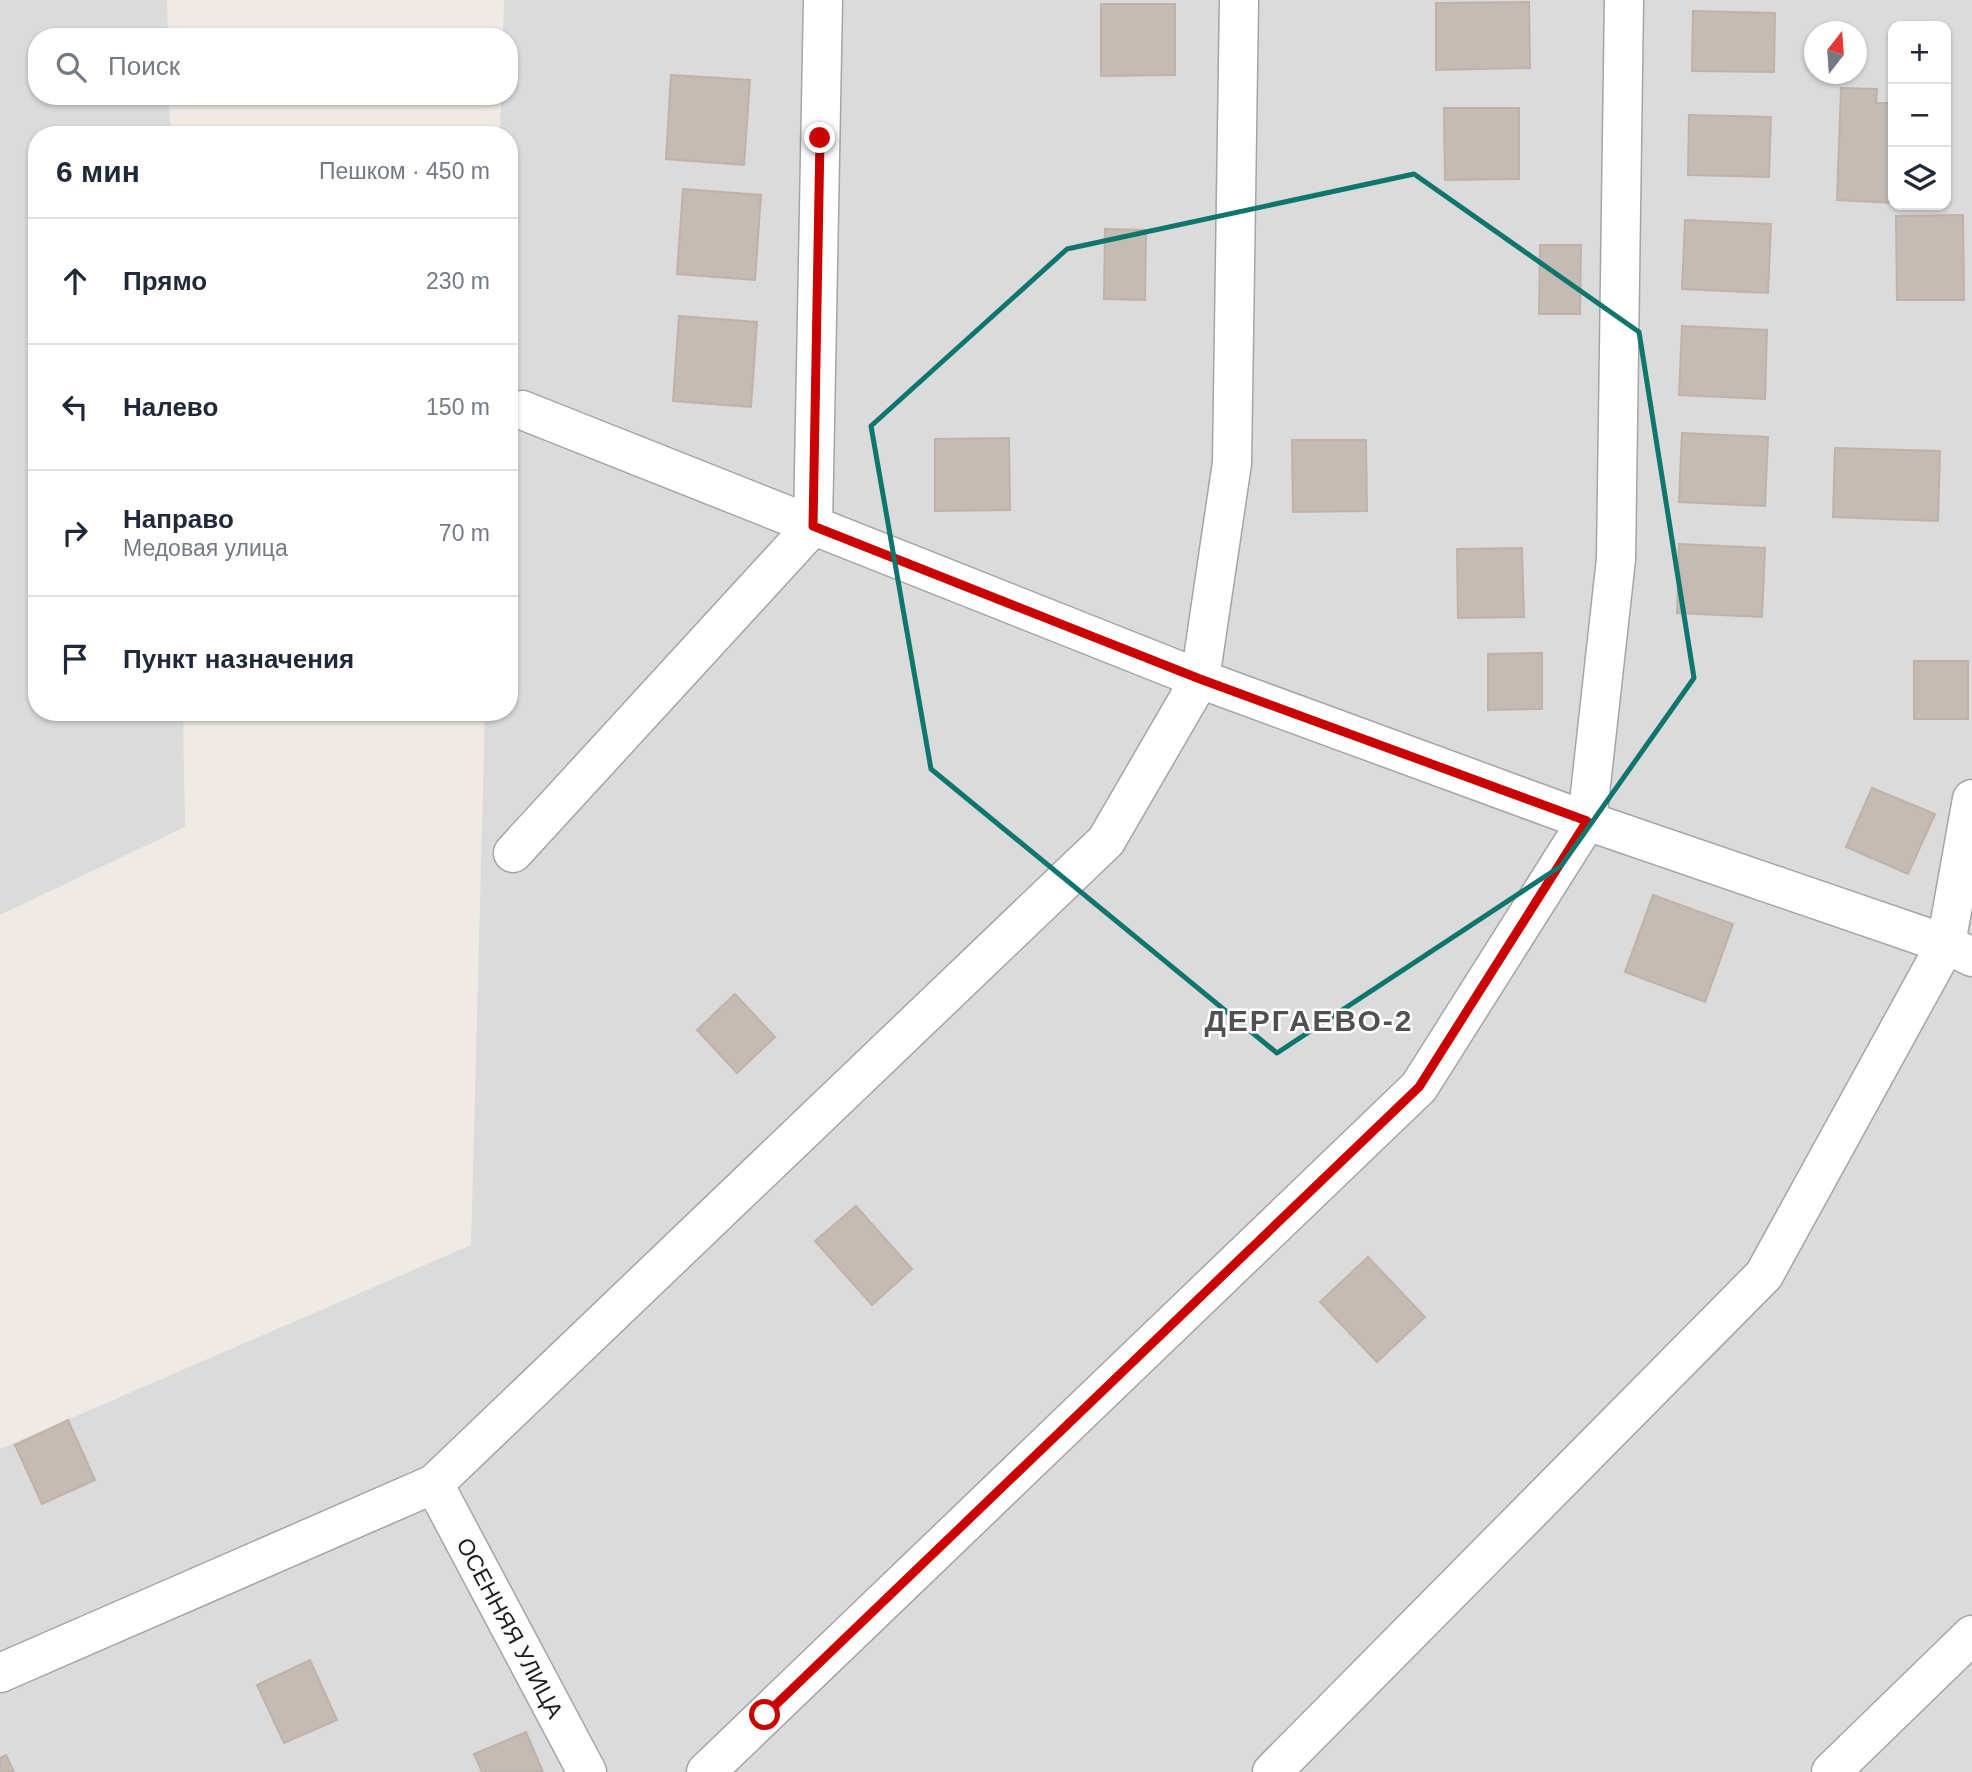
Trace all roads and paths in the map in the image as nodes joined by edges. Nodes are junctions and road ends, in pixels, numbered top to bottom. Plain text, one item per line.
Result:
1 (823, 0) edge
2 (1239, 0) edge
3 (1624, 0) edge
4 (522, 410) dead end
5 (813, 526) junction
6 (1200, 679) junction
7 (1972, 799) edge
8 (1587, 821) junction
9 (513, 853) dead end
10 (1959, 951) edge
11 (434, 1484) junction
12 (1972, 1635) edge
13 (0, 1673) edge
14 (587, 1772) edge
15 (706, 1772) edge
16 (1272, 1772) edge
17 (1831, 1772) edge

1 - 5 street
2 - 6 street
3 - 8 street
4 - 5 street
5 - 6 street
5 - 9 street
6 - 8 street
6 - 11 street
7 - 10 street
8 - 10 street
8 - 15 street
10 - 16 street
11 - 13 street
11 - 14 street, ОСЕННЯЯ УЛИЦА
12 - 17 street

